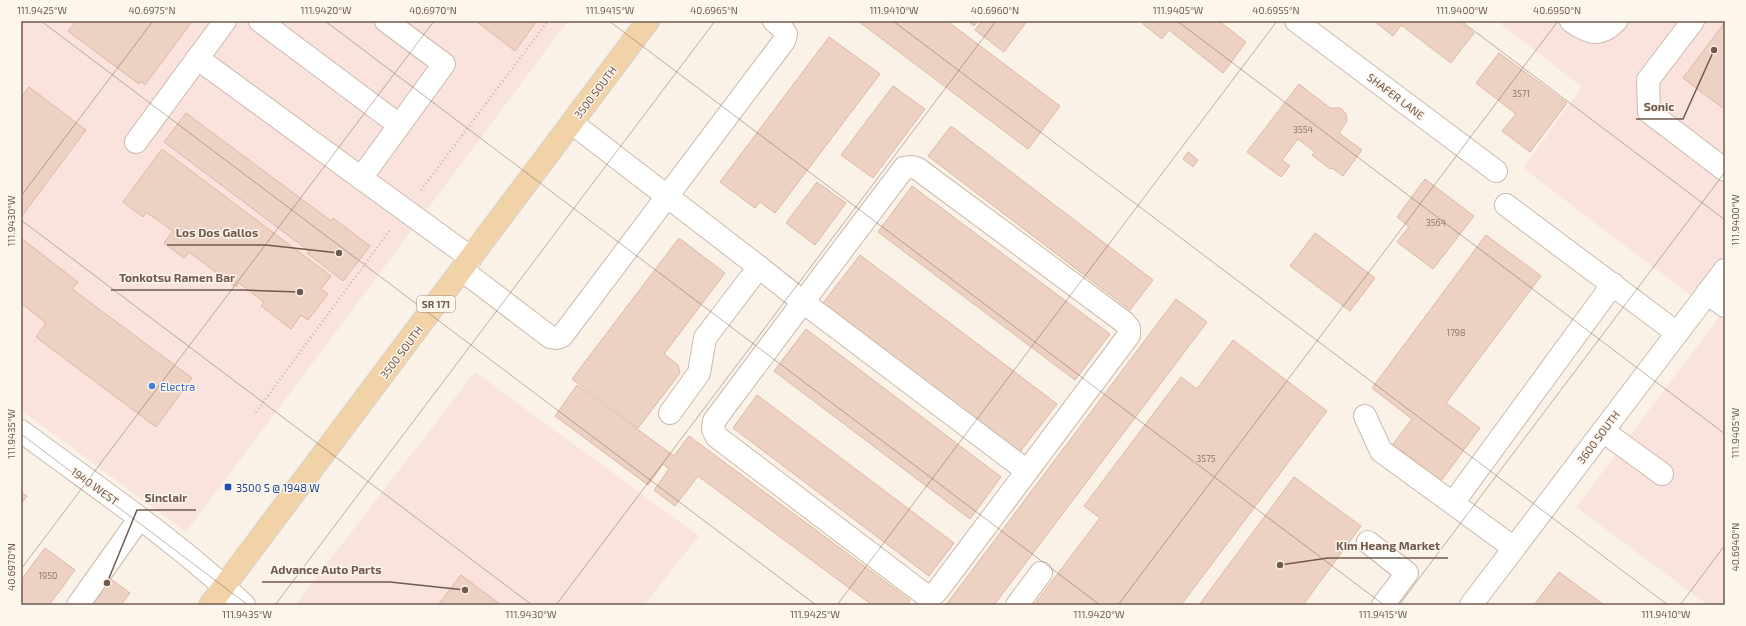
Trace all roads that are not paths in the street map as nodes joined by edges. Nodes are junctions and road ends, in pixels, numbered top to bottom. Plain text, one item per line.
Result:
1 (225, 21) edge
2 (260, 21) edge
3 (386, 21) edge
4 (648, 21) edge
5 (774, 21) edge
6 (1296, 21) edge
7 (1571, 21) edge
8 (1616, 21) edge
9 (1693, 21) edge
10 (197, 58) junction
11 (572, 123) junction
12 (399, 125) junction
13 (136, 142) dead end
14 (1725, 170) edge
15 (1496, 171) dead end
16 (361, 178) junction
17 (667, 196) junction
18 (1506, 205) dead end
19 (466, 264) junction
20 (759, 267) junction
21 (1725, 270) edge
22 (1613, 284) junction
23 (1707, 293) junction
24 (803, 302) junction
25 (1725, 306) edge
26 (1677, 333) junction
27 (670, 413) dead end
28 (1365, 416) dead end
29 (21, 431) edge
30 (1603, 431) junction
31 (1027, 471) junction
32 (1662, 474) dead end
33 (1453, 504) junction
34 (139, 518) junction
35 (1368, 542) dead end
36 (1514, 548) junction
37 (1041, 573) dead end
38 (224, 587) junction
39 (78, 605) edge
40 (210, 605) edge
41 (244, 605) edge
42 (1017, 605) edge
43 (1384, 605) edge
44 (1472, 605) edge

1 - 10 street
2 - 12 street
3 - 12 street
4 - 11 main road, 3500 SOUTH / SR 171
5 - 17 street
6 - 15 street, SHAFER LANE
7 - 8 street
9 - 14 street
10 - 13 street
10 - 16 street
11 - 17 street
11 - 19 main road, 3500 SOUTH / SR 171
12 - 16 street
16 - 19 street
17 - 19 street
17 - 20 street
18 - 22 street
19 - 38 main road, 3500 SOUTH / SR 171
20 - 24 street
20 - 27 street
21 - 23 street, 3600 SOUTH
22 - 26 street
22 - 33 street
23 - 25 street
23 - 26 street, 3600 SOUTH
24 - 31 street
24 - 31 street
24 - 31 street
26 - 30 street, 3600 SOUTH
28 - 33 street
29 - 34 street, 1940 WEST
30 - 32 street
30 - 36 street, 3600 SOUTH
33 - 36 street
34 - 38 street, 1940 WEST
34 - 39 street
35 - 43 street
36 - 44 street, 3600 SOUTH
37 - 42 street
38 - 40 main road, 3500 SOUTH / SR 171
38 - 41 street, 1940 WEST

